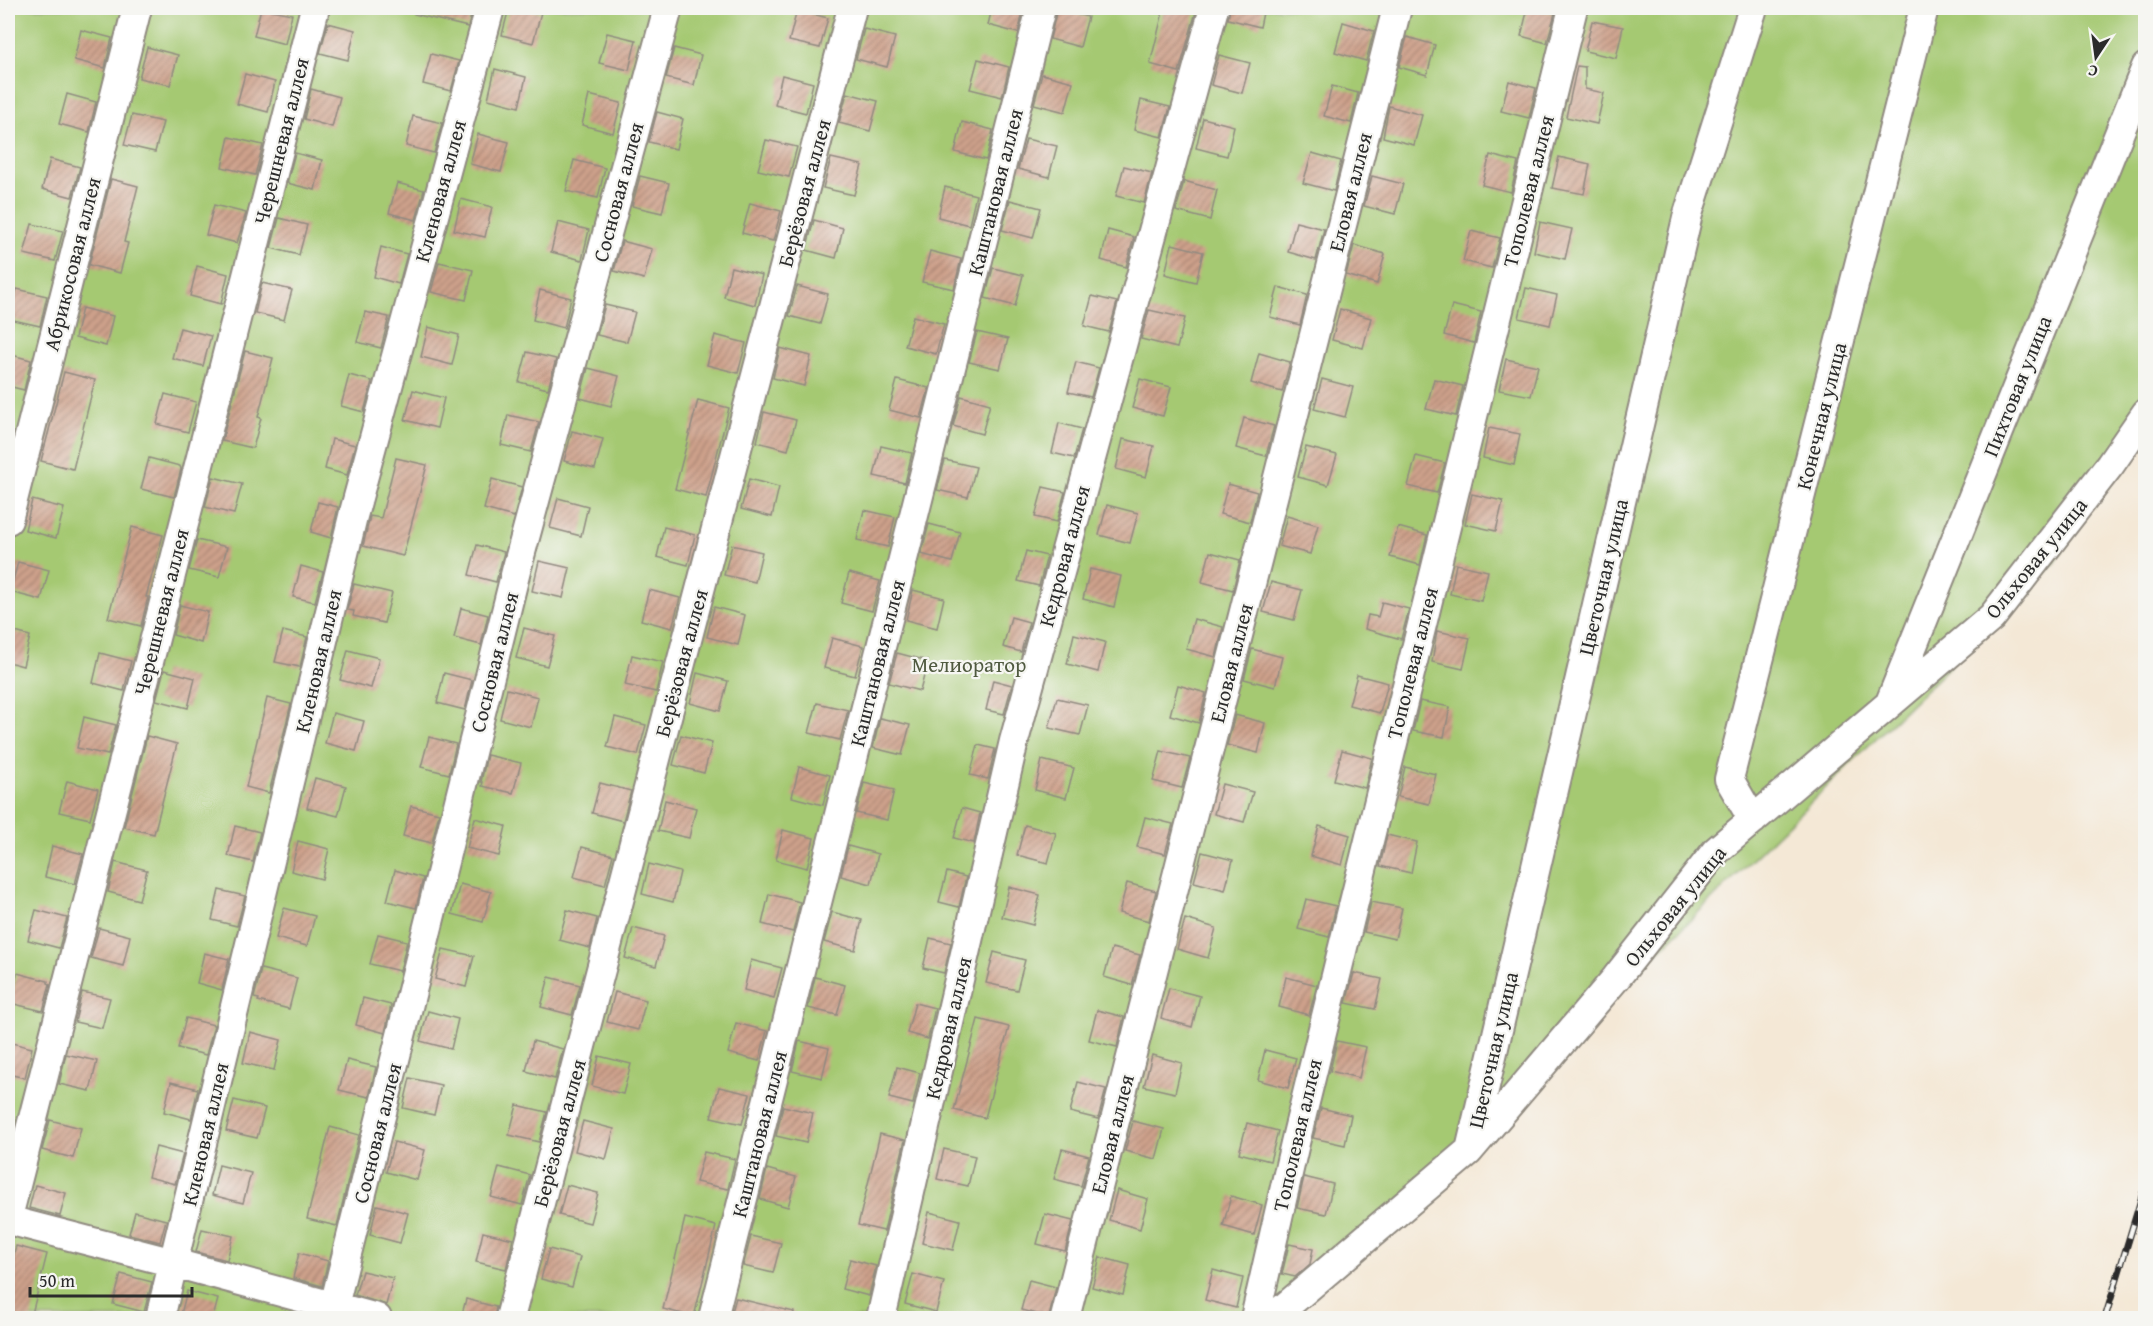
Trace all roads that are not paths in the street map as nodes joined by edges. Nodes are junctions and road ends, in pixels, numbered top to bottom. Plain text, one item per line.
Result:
1 (137, 8) edge
2 (315, 8) edge
3 (490, 8) edge
4 (668, 8) edge
5 (852, 8) edge
6 (1041, 8) edge
7 (1214, 8) edge
8 (1397, 8) edge
9 (1573, 8) edge
10 (1753, 8) edge
11 (1924, 8) edge
12 (2145, 67) edge
13 (2145, 412) edge
14 (8, 520) edge
15 (1889, 704) junction
16 (1753, 820) junction
17 (1470, 1151) junction
18 (8, 1219) edge
19 (174, 1263) junction
20 (332, 1313) edge
21 (160, 1318) edge
22 (377, 1318) edge
23 (510, 1318) edge
24 (713, 1318) edge
25 (881, 1318) edge
26 (1065, 1318) edge
27 (1255, 1318) edge
28 (1272, 1318) edge

1 - 14 street, Абрикосовая аллея
2 - 18 street, Черешневая аллея
3 - 19 street, Кленовая аллея
4 - 20 street, Сосновая аллея
5 - 23 street, Берёзовая аллея
6 - 24 street, Каштановая аллея
7 - 25 street, Кедровая аллея
8 - 26 street, Еловая аллея
9 - 27 street, Тополевая аллея
10 - 17 street, Цветочная улица
11 - 16 street, Конечная улица
12 - 15 street, Пихтовая улица
13 - 15 street, Ольховая улица
15 - 16 street, Ольховая улица
16 - 17 street, Ольховая улица
17 - 28 street, Ольховая улица
18 - 19 street
19 - 20 street
19 - 21 street, Кленовая аллея
20 - 22 street

